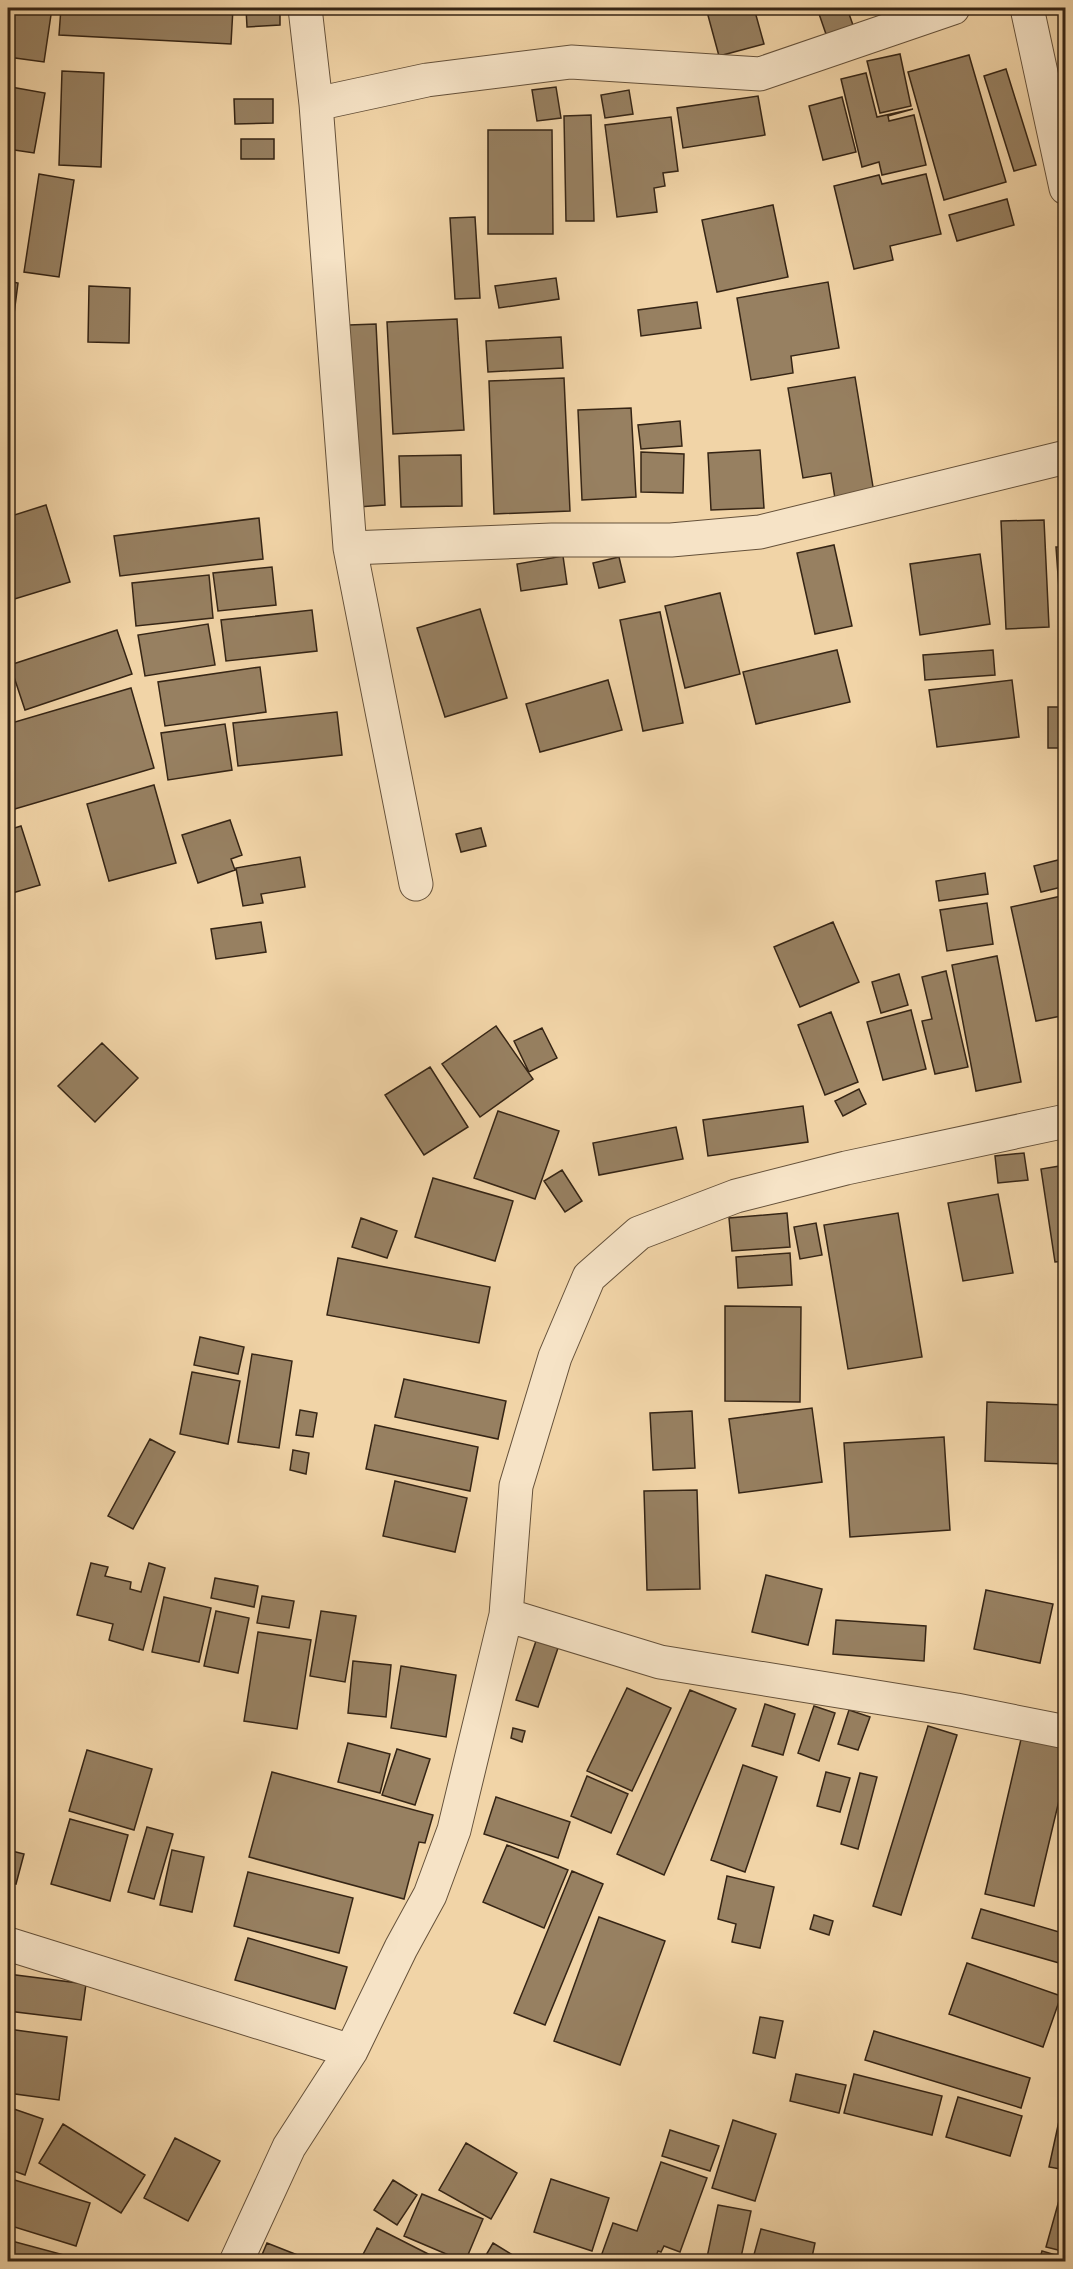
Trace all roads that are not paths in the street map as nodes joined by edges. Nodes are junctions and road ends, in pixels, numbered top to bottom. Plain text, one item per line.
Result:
1 (305, 8) edge
2 (953, 8) edge
3 (1027, 8) edge
4 (316, 104) junction
5 (1065, 188) edge
6 (1065, 457) edge
7 (350, 548) junction
8 (416, 884) dead end
9 (1065, 1121) edge
10 (506, 1615) junction
11 (1065, 1732) edge
12 (8, 1944) edge
13 (351, 2051) junction
14 (236, 2262) edge

1 - 4 street
2 - 4 street
3 - 5 street
4 - 7 street
6 - 7 street
7 - 8 street
9 - 10 street
10 - 11 street
10 - 13 street
12 - 13 street
13 - 14 street

